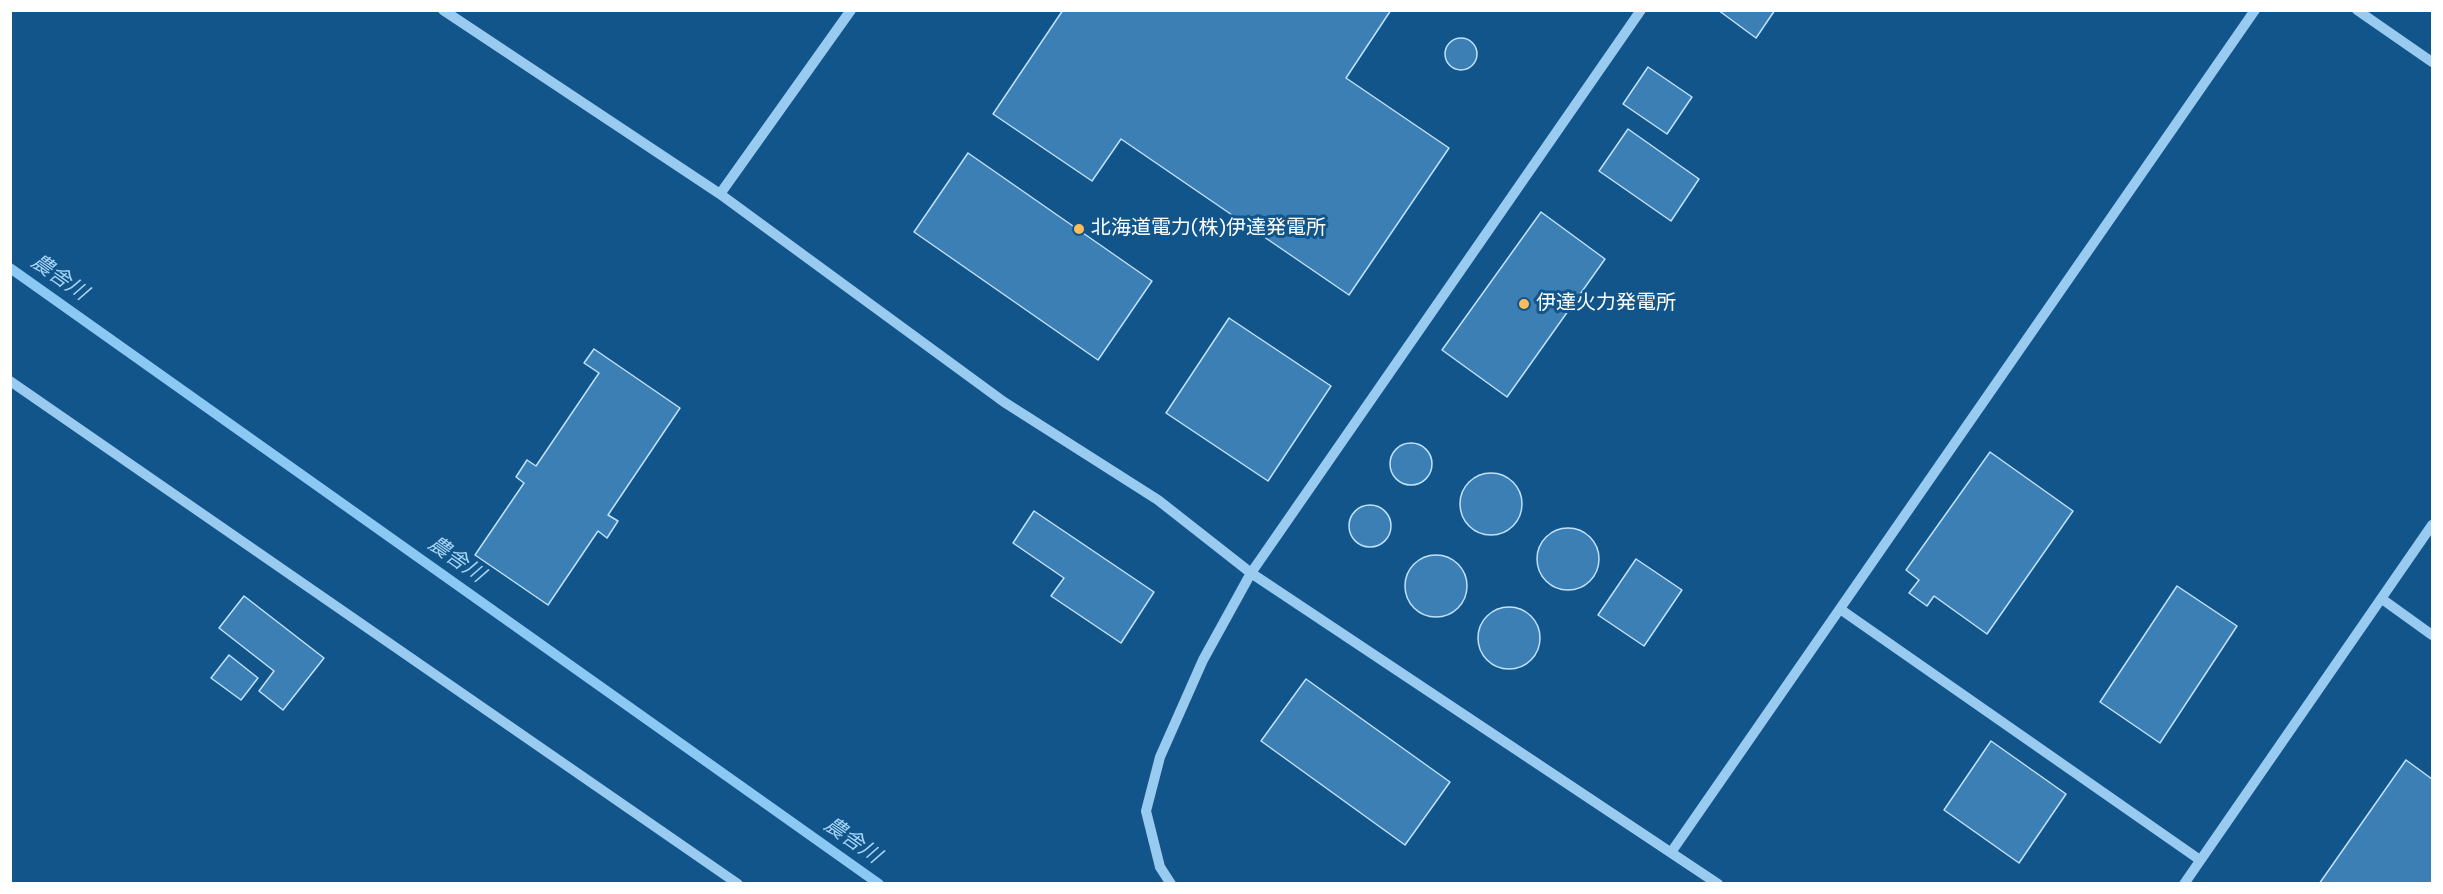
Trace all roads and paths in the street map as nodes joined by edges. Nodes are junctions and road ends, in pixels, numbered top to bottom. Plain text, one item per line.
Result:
1 (443, 10) edge
2 (851, 10) edge
3 (1641, 10) edge
4 (2255, 10) edge
5 (2357, 10) edge
6 (2433, 62) edge
7 (720, 194) junction
8 (10, 381) edge
9 (2433, 525) edge
10 (1251, 573) junction
11 (2382, 599) junction
12 (1840, 609) junction
13 (2433, 635) edge
14 (1672, 851) junction
15 (2200, 860) junction
16 (738, 884) edge
17 (1171, 884) edge
18 (1718, 884) edge
19 (2184, 884) edge

1 - 7 street
2 - 7 street
3 - 10 street
4 - 12 street
5 - 6 street
7 - 10 street
8 - 16 street
9 - 11 street
10 - 14 street
10 - 17 street
11 - 13 street
11 - 15 street
12 - 14 street
12 - 15 street
14 - 18 street
15 - 19 street

